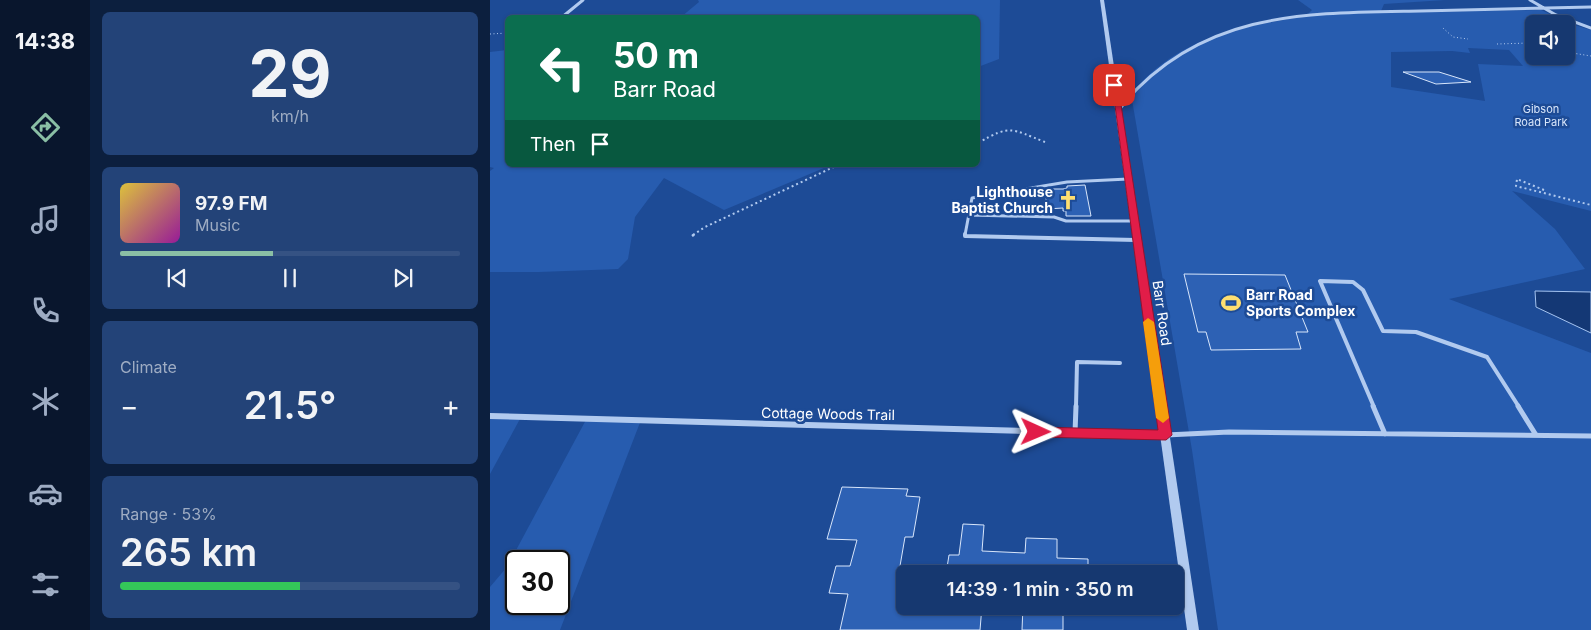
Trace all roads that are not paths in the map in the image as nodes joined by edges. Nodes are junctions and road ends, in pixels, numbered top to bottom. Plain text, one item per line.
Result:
1 (582, 0) edge
2 (1102, 0) edge
3 (1530, 0) edge
4 (1591, 7) edge
5 (1544, 8) junction
6 (564, 15) edge
7 (1591, 28) edge
8 (1118, 110) junction
9 (1128, 179) junction
10 (969, 215) junction
11 (1134, 221) junction
12 (1136, 240) junction
13 (1120, 363) dead end
14 (490, 416) edge
15 (1074, 433) junction
16 (1385, 434) junction
17 (1166, 435) junction
18 (1536, 435) junction
19 (1591, 436) edge
20 (1193, 630) edge

1 - 6 street
2 - 8 street, Barr Road
3 - 5 street
4 - 5 street
5 - 7 street
5 - 8 street
8 - 9 street, Barr Road
9 - 10 lane
9 - 11 street, Barr Road
10 - 11 lane
10 - 12 lane
11 - 12 street, Barr Road
12 - 17 street, Barr Road
13 - 15 lane
14 - 15 street, Cottage Woods Trail
15 - 17 street, Cottage Woods Trail
16 - 17 lane
16 - 18 lane
16 - 18 lane
17 - 20 street, Barr Road
18 - 19 lane

